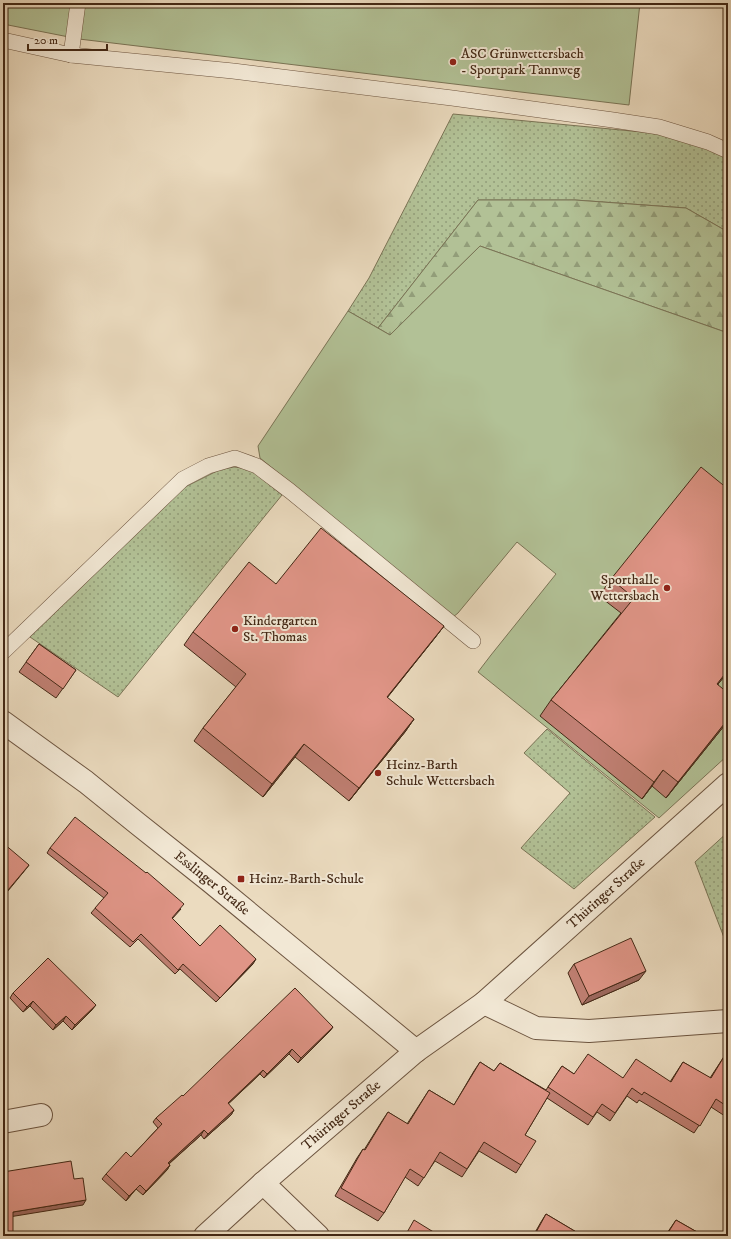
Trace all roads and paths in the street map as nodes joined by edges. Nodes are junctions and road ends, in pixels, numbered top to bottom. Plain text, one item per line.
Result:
1 (78, 3) edge
2 (3, 40) edge
3 (72, 55) junction
4 (728, 151) edge
5 (473, 641) dead end
6 (3, 652) edge
7 (3, 722) edge
8 (728, 784) edge
9 (484, 1003) junction
10 (728, 1021) edge
11 (416, 1051) junction
12 (41, 1115) dead end
13 (3, 1122) edge
14 (263, 1183) junction
15 (205, 1236) edge
16 (318, 1236) edge

1 - 3 lane
2 - 3 lane
3 - 4 lane
5 - 6 lane
7 - 11 street, Esslinger Straße
8 - 9 street, Thüringer Straße
9 - 10 street
9 - 11 street, Thüringer Straße
11 - 14 street, Thüringer Straße
12 - 13 street
14 - 15 street, Thüringer Straße
14 - 16 street

